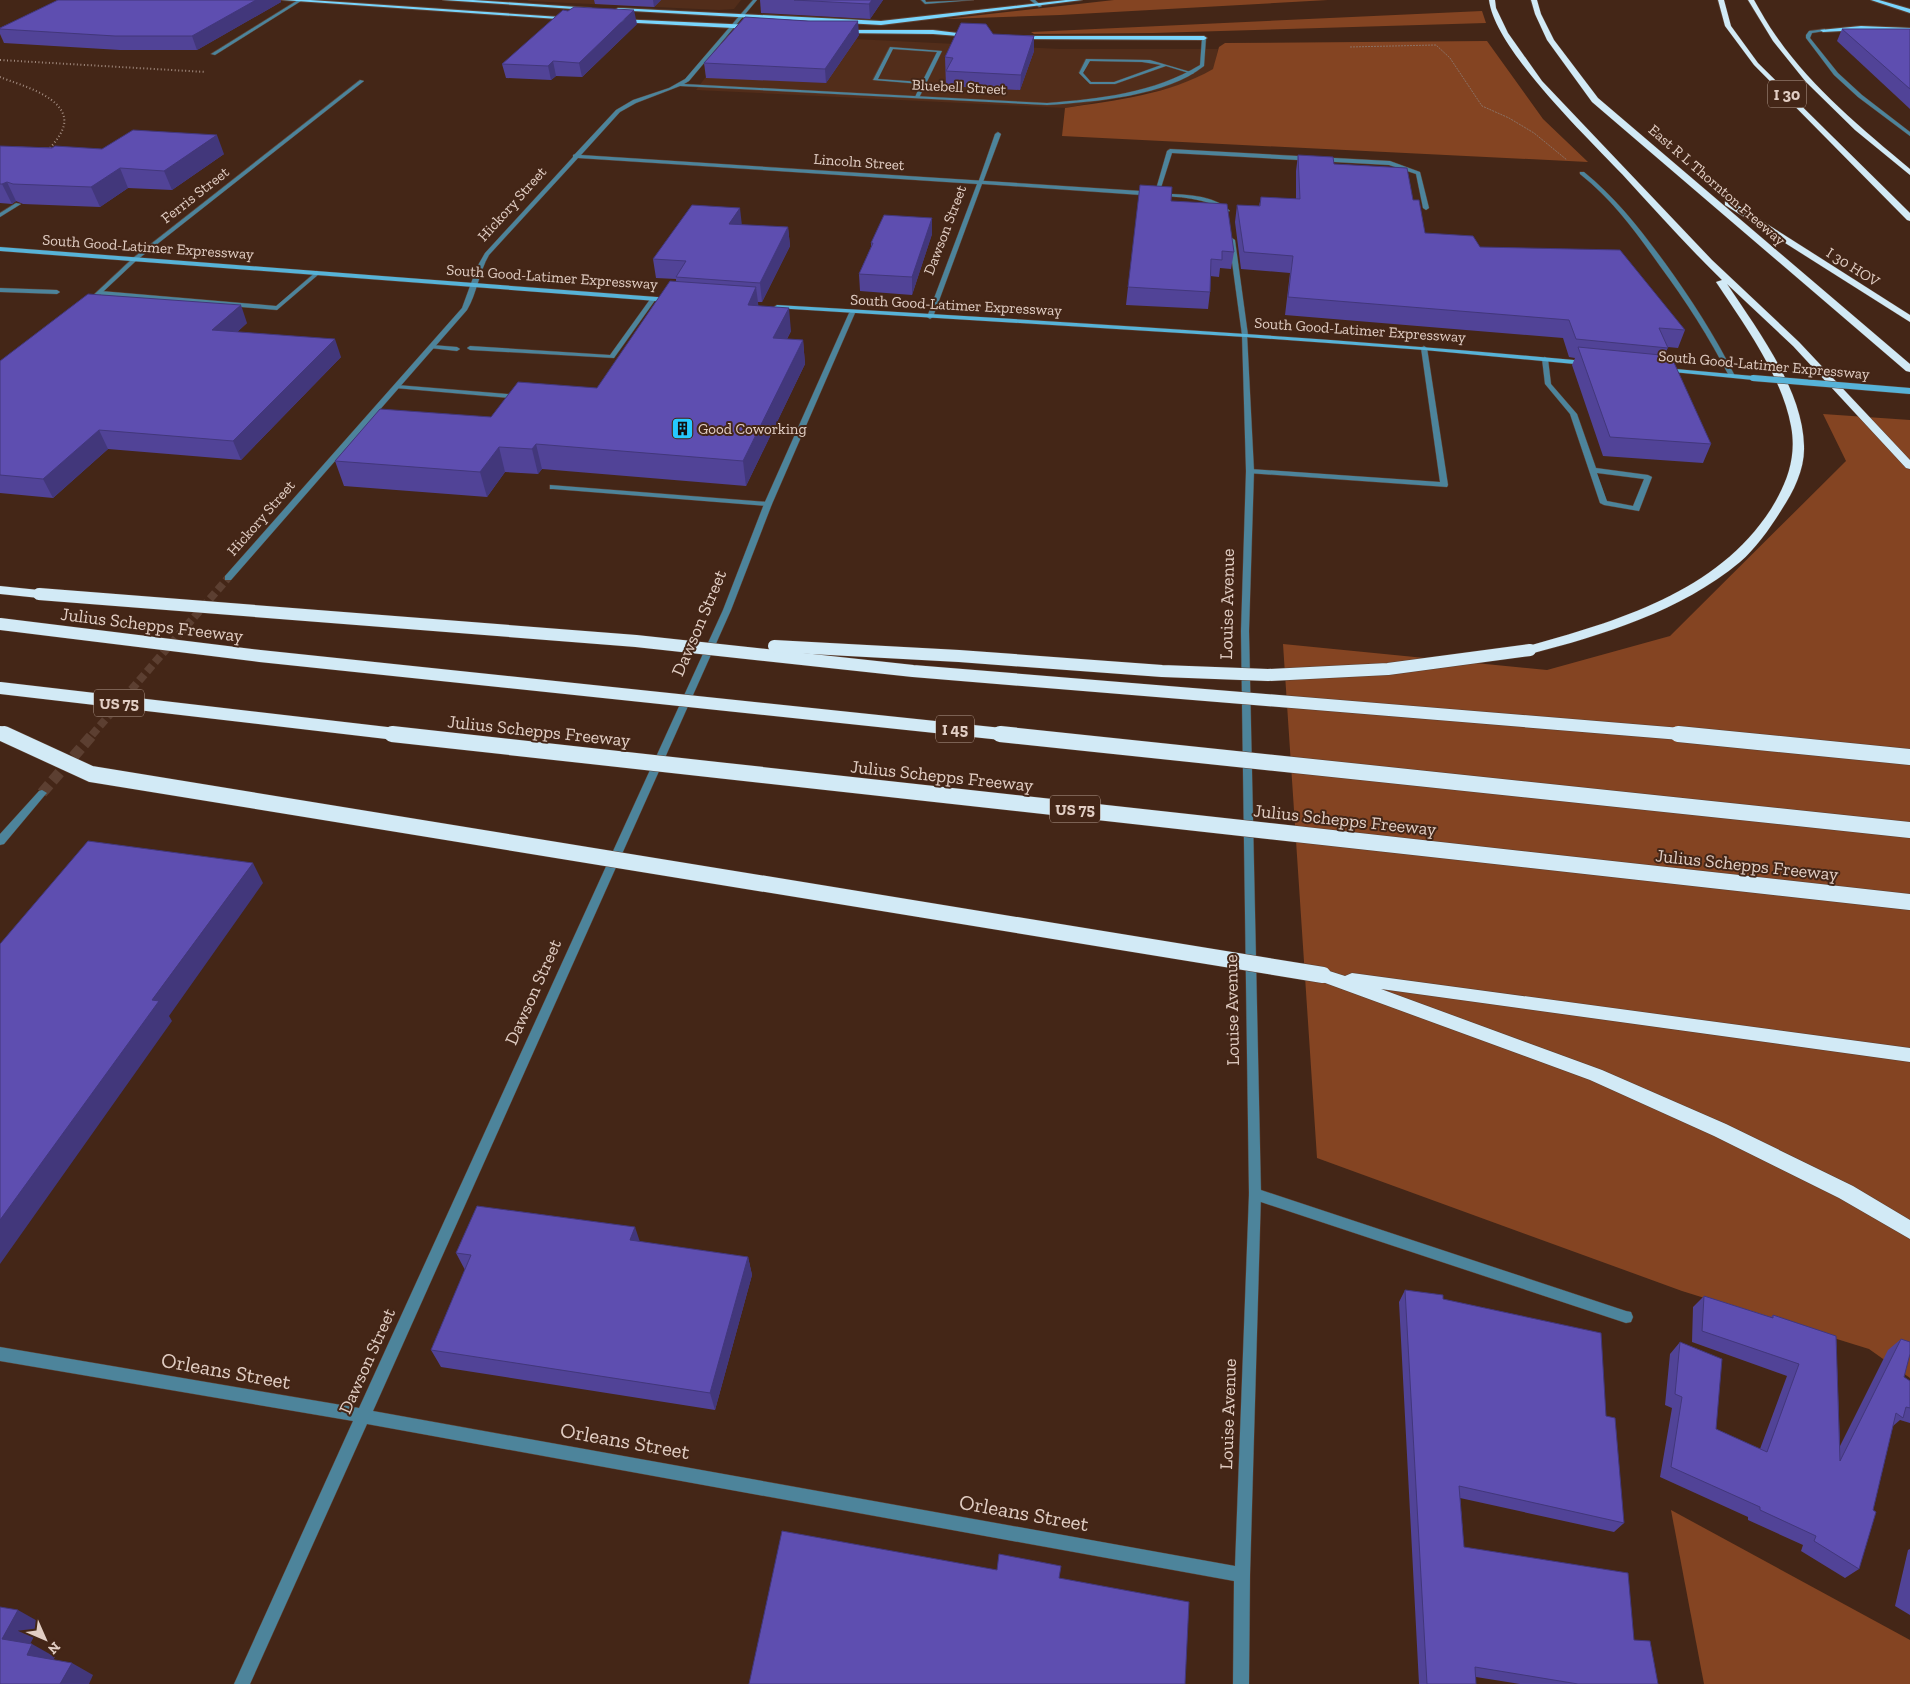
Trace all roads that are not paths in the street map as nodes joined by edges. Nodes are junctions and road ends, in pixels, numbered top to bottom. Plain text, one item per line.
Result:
1 (285, 0) edge
2 (299, 0) edge
3 (446, 0) edge
4 (755, 0) edge
5 (923, 0) edge
6 (972, 0) edge
7 (1032, 0) edge
8 (1079, 0) edge
9 (1492, 0) edge
10 (1534, 0) edge
11 (1721, 0) edge
12 (1751, 0) edge
13 (1874, 0) edge
14 (508, 2) edge
15 (1040, 6) junction
16 (595, 8) edge
17 (615, 10) edge
18 (1910, 11) edge
19 (741, 16) junction
20 (576, 18) edge
21 (616, 20) edge
22 (733, 26) junction
23 (761, 28) edge
24 (1822, 30) joint
25 (1910, 30) edge
26 (838, 32) edge
27 (974, 36) edge
28 (1013, 37) edge
29 (1204, 38) joint
30 (213, 54) dead end
31 (1164, 64) junction
32 (1192, 73) junction
33 (362, 81) dead end
34 (924, 83) junction
35 (680, 85) junction
36 (917, 97) junction
37 (998, 134) dead end
38 (1910, 134) edge
39 (576, 156) junction
40 (1679, 170) junction
41 (1910, 173) edge
42 (1582, 174) road end
43 (980, 182) junction
44 (1156, 195) junction
45 (18, 204) edge
46 (1426, 208) dead end
47 (1228, 214) edge
48 (0, 215) edge
49 (1910, 218) edge
50 (1231, 232) edge
51 (0, 250) edge
52 (135, 259) junction
53 (1709, 262) junction
54 (317, 273) junction
55 (473, 285) junction
56 (0, 290) edge
57 (58, 292) dead end
58 (101, 293) junction
59 (653, 299) junction
60 (673, 300) edge
61 (85, 305) edge
62 (772, 307) edge
63 (852, 313) junction
64 (930, 317) junction
65 (1910, 319) edge
66 (1245, 335) junction
67 (432, 347) junction
68 (470, 348) dead end
69 (1424, 348) junction
70 (457, 349) dead end
71 (1546, 359) junction
72 (1594, 363) edge
73 (1653, 369) edge
74 (1910, 369) edge
75 (1732, 376) junction
76 (397, 387) junction
77 (1910, 391) edge
78 (532, 398) edge
79 (1910, 466) edge
80 (1593, 470) junction
81 (1250, 471) junction
82 (553, 487) dead end
83 (768, 504) junction
84 (228, 578) tunnel mouth
85 (0, 590) edge
86 (0, 624) edge
87 (636, 641) junction
88 (0, 688) edge
89 (0, 732) edge
90 (1910, 757) edge
91 (42, 793) tunnel mouth
92 (1910, 830) edge
93 (0, 841) edge
94 (1910, 902) edge
95 (1323, 975) junction
96 (1910, 1055) edge
97 (1255, 1194) junction
98 (1910, 1230) edge
99 (1626, 1317) dead end
100 (0, 1354) edge
101 (363, 1416) junction
102 (1242, 1575) junction
103 (242, 1684) edge
104 (1241, 1684) edge

1 - 2 main road
2 - 20 main road
2 - 30 street
3 - 14 main road
4 - 19 street, Hickory Street
5 - 6 street
7 - 15 street
8 - 15 main road
9 - 53 highway
10 - 40 highway, East R L Thornton Freeway
11 - 49 highway, I 30
12 - 41 highway
13 - 18 main road
14 - 16 main road
15 - 19 main road
17 - 19 main road
19 - 22 street, Hickory Street
21 - 22 main road
22 - 23 main road
22 - 35 street, Hickory Street
24 - 25 main road
24 - 38 street
26 - 27 main road
28 - 29 main road
29 - 32 street
31 - 31 street
31 - 32 street
32 - 36 street, Bluebell Street
33 - 52 street, Ferris Street
34 - 34 street
34 - 36 street
35 - 36 street, Bluebell Street
35 - 39 street, Hickory Street
37 - 43 street, Dawson Street
39 - 43 street, Lincoln Street
39 - 55 street, Hickory Street
40 - 65 highway, I 30 HOV
40 - 74 highway, East R L Thornton Freeway
42 - 75 street
43 - 44 street, Lincoln Street
43 - 64 street, Dawson Street
44 - 46 street
44 - 47 street, Lincoln Street
45 - 48 street
50 - 66 street, Louise Avenue
51 - 52 main road, South Good-Latimer Expressway
52 - 54 main road, South Good-Latimer Expressway
52 - 58 street, Ferris Street
53 - 79 highway
53 - 87 highway, bridge
54 - 55 main road, South Good-Latimer Expressway
54 - 58 street
55 - 59 main road, South Good-Latimer Expressway
55 - 67 street, Hickory Street
56 - 57 street
58 - 61 street, Ferris Street
59 - 60 main road, South Good-Latimer Expressway
59 - 68 street
62 - 63 main road, South Good-Latimer Expressway
63 - 64 main road, South Good-Latimer Expressway
63 - 83 street, Dawson Street
64 - 66 main road, South Good-Latimer Expressway
66 - 69 main road, South Good-Latimer Expressway
66 - 81 street, Louise Avenue
67 - 70 street
67 - 76 street, Hickory Street
69 - 71 main road, South Good-Latimer Expressway
69 - 81 street
71 - 72 main road, South Good-Latimer Expressway
71 - 80 street
73 - 75 main road, South Good-Latimer Expressway
75 - 77 main road, South Good-Latimer Expressway, bridge
76 - 78 street
76 - 84 street, Hickory Street
80 - 80 street
81 - 97 street, Louise Avenue
82 - 83 street
83 - 101 street, Dawson Street
85 - 87 highway, bridge
86 - 92 highway, Julius Schepps Freeway / I 45, bridge
87 - 90 highway, bridge
88 - 94 highway, Julius Schepps Freeway / US 75, bridge
89 - 95 highway, bridge
91 - 93 street
95 - 96 highway
95 - 98 highway
97 - 99 street
97 - 102 street, Louise Avenue
100 - 101 street, Orleans Street
101 - 102 street, Orleans Street
101 - 103 street, Dawson Street
102 - 104 street, Louise Avenue

